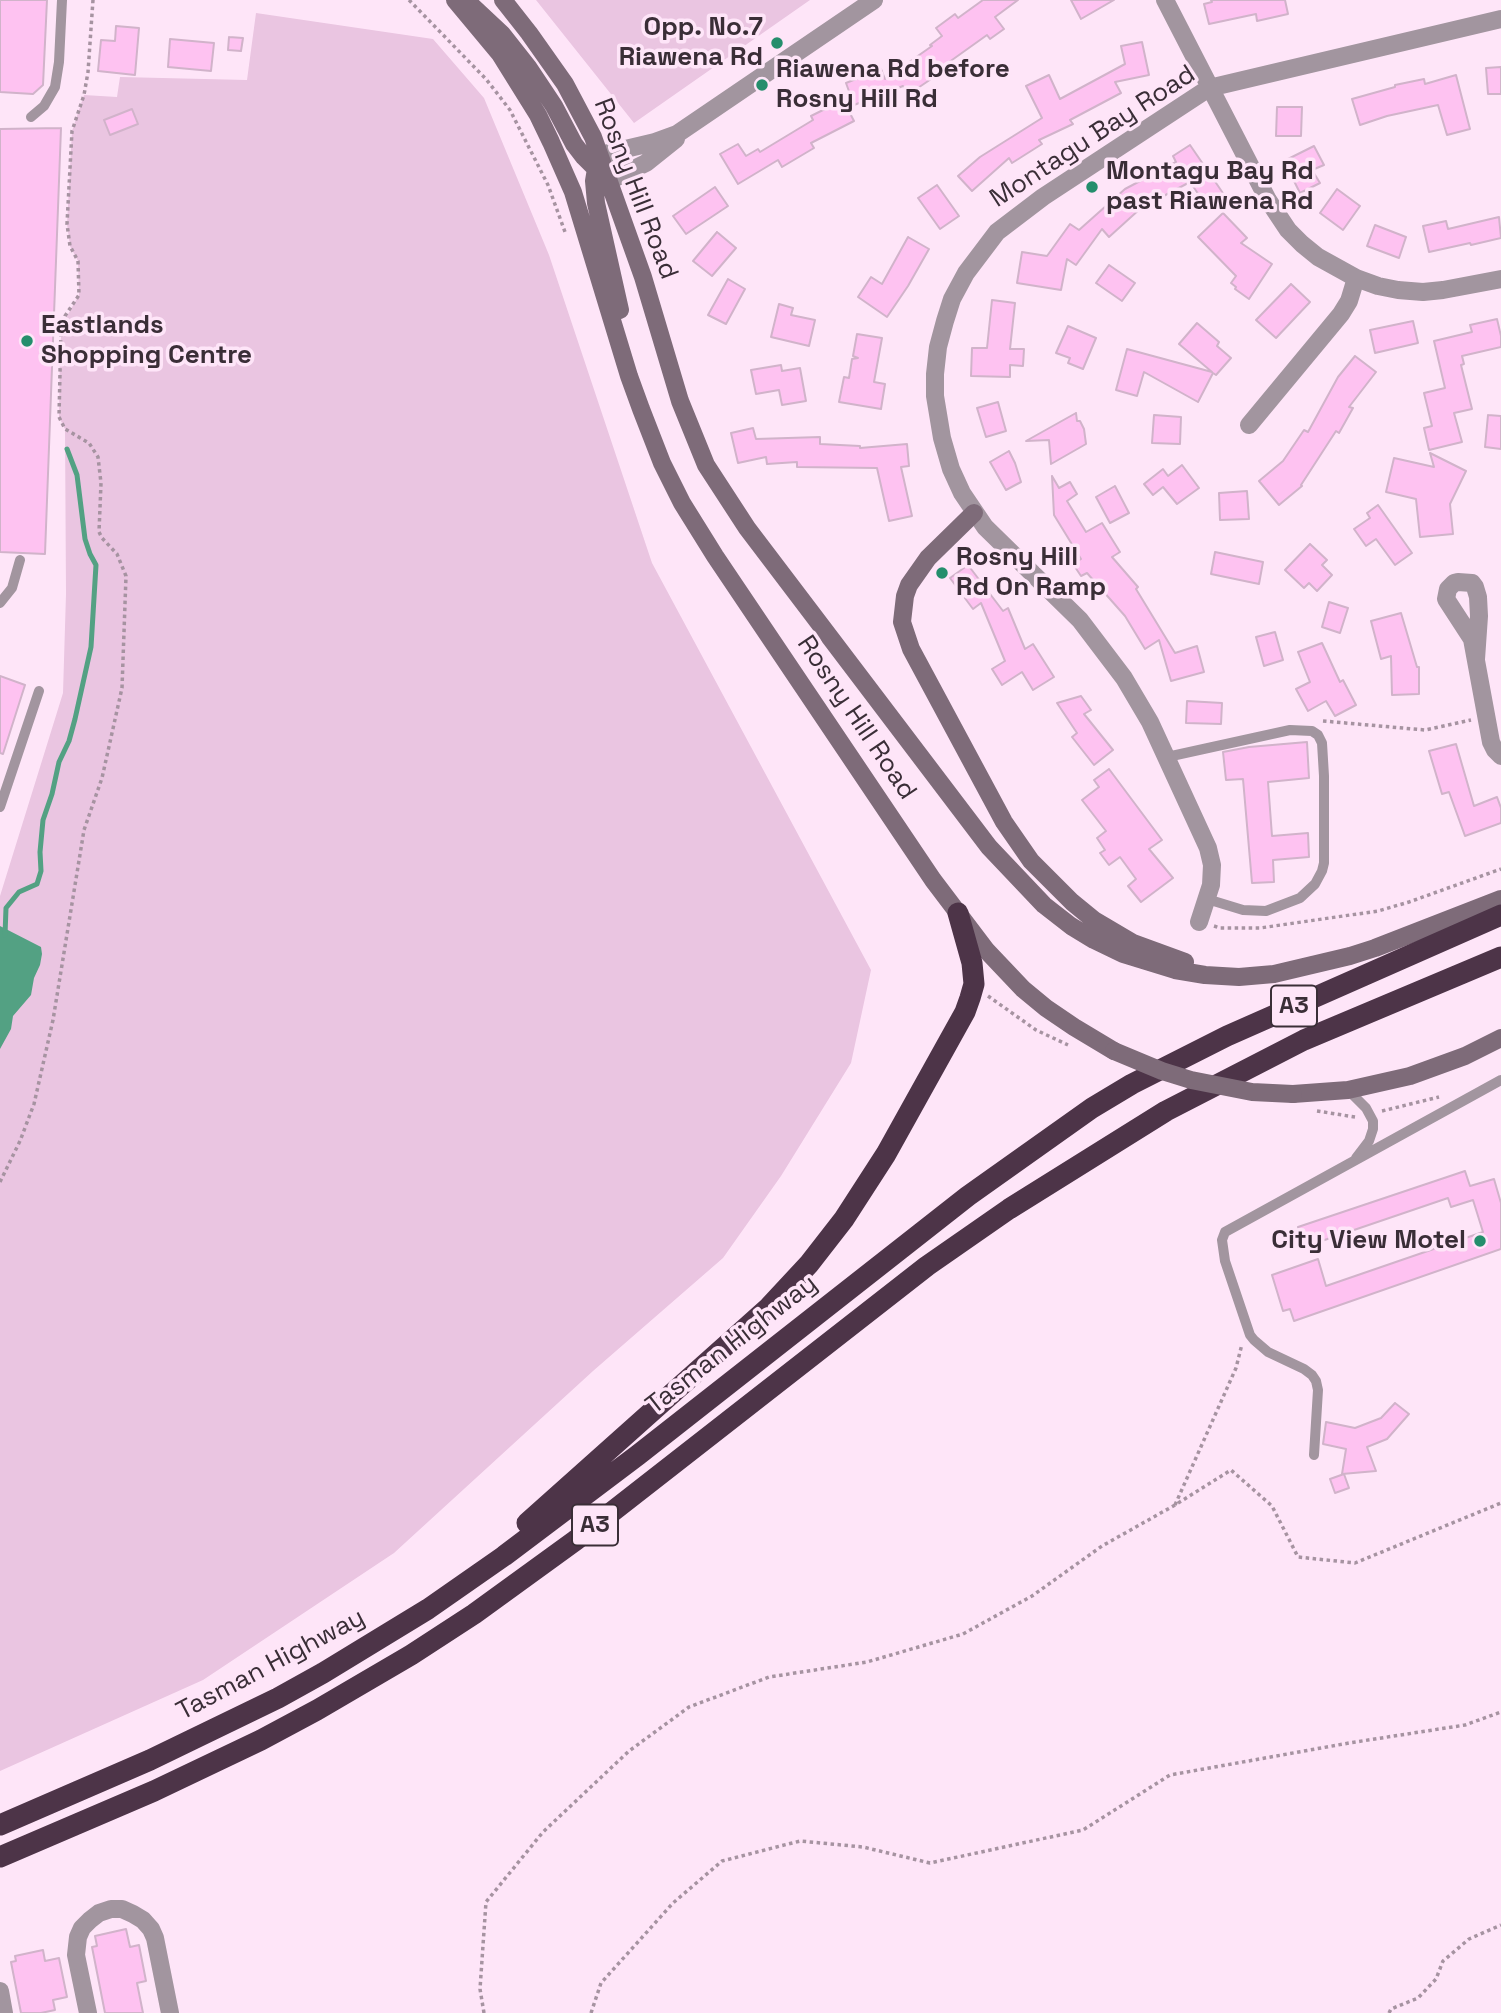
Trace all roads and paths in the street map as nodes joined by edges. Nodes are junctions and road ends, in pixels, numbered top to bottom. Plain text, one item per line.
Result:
1 (62, 0) edge
2 (93, 0) edge
3 (455, 0) edge
4 (465, 0) edge
5 (503, 0) edge
6 (874, 0) edge
7 (1166, 0) edge
8 (1501, 19) edge
9 (1209, 89) junction
10 (31, 117) dead end
11 (689, 127) junction
12 (598, 161) junction
13 (609, 181) junction
14 (1356, 278) junction
15 (1501, 279) edge
16 (626, 366) junction
17 (1249, 425) dead end
18 (974, 513) junction
19 (20, 560) dead end
20 (0, 603) edge
21 (1476, 659) dead end
22 (39, 691) dead end
23 (1501, 756) edge
24 (1167, 757) junction
25 (0, 807) edge
26 (1501, 869) edge
27 (1207, 899) junction
28 (1501, 899) edge
29 (958, 913) junction
30 (1501, 915) edge
31 (1199, 922) joint
32 (1501, 957) edge
33 (1297, 970) junction
34 (1501, 1038) edge
35 (1501, 1080) edge
36 (1348, 1090) junction
37 (1455, 1107) junction
38 (1305, 1110) dead end
39 (1371, 1114) junction
40 (1354, 1161) junction
41 (0, 1182) edge
42 (1246, 1325) junction
43 (1314, 1455) dead end
44 (1501, 1503) edge
45 (1175, 1505) junction
46 (428, 1609) junction
47 (1501, 1713) edge
48 (0, 1825) edge
49 (0, 1857) edge
50 (1501, 1925) edge
51 (0, 1991) edge
52 (4, 2013) edge
53 (88, 2013) edge
54 (170, 2013) edge
55 (484, 2013) edge
56 (591, 2013) edge
57 (1389, 2013) edge

1 - 10 lane
2 - 41 path
3 - 16 main road, Rosny Hill Road
4 - 12 main road
5 - 12 main road, Rosny Hill Road
6 - 11 street
7 - 9 street
8 - 9 street, Montagu Bay Road
9 - 14 street
9 - 18 street, Montagu Bay Road
11 - 12 street
11 - 13 street
12 - 13 main road, Rosny Hill Road
12 - 16 main road
13 - 33 main road, Rosny Hill Road
14 - 15 street
14 - 17 street
16 - 29 main road, Rosny Hill Road
18 - 24 street, Montagu Bay Road
18 - 33 main road
19 - 20 lane
21 - 23 street
22 - 25 lane
24 - 27 street, Montagu Bay Road
24 - 27 lane
26 - 31 path
27 - 31 street, Montagu Bay Road
28 - 33 main road, A3
29 - 36 main road, Rosny Hill Road, bridge
29 - 46 highway
30 - 46 highway, Tasman Highway / A3
32 - 49 highway, A3
34 - 36 main road, Rosny Hill Road
35 - 37 lane
36 - 39 lane
37 - 39 path
37 - 40 lane
38 - 39 path
39 - 40 lane
40 - 42 lane
42 - 43 lane
42 - 45 path
44 - 45 path
45 - 55 path
46 - 48 highway, Tasman Highway / A3
47 - 56 path
50 - 57 path
51 - 52 street
53 - 54 street

